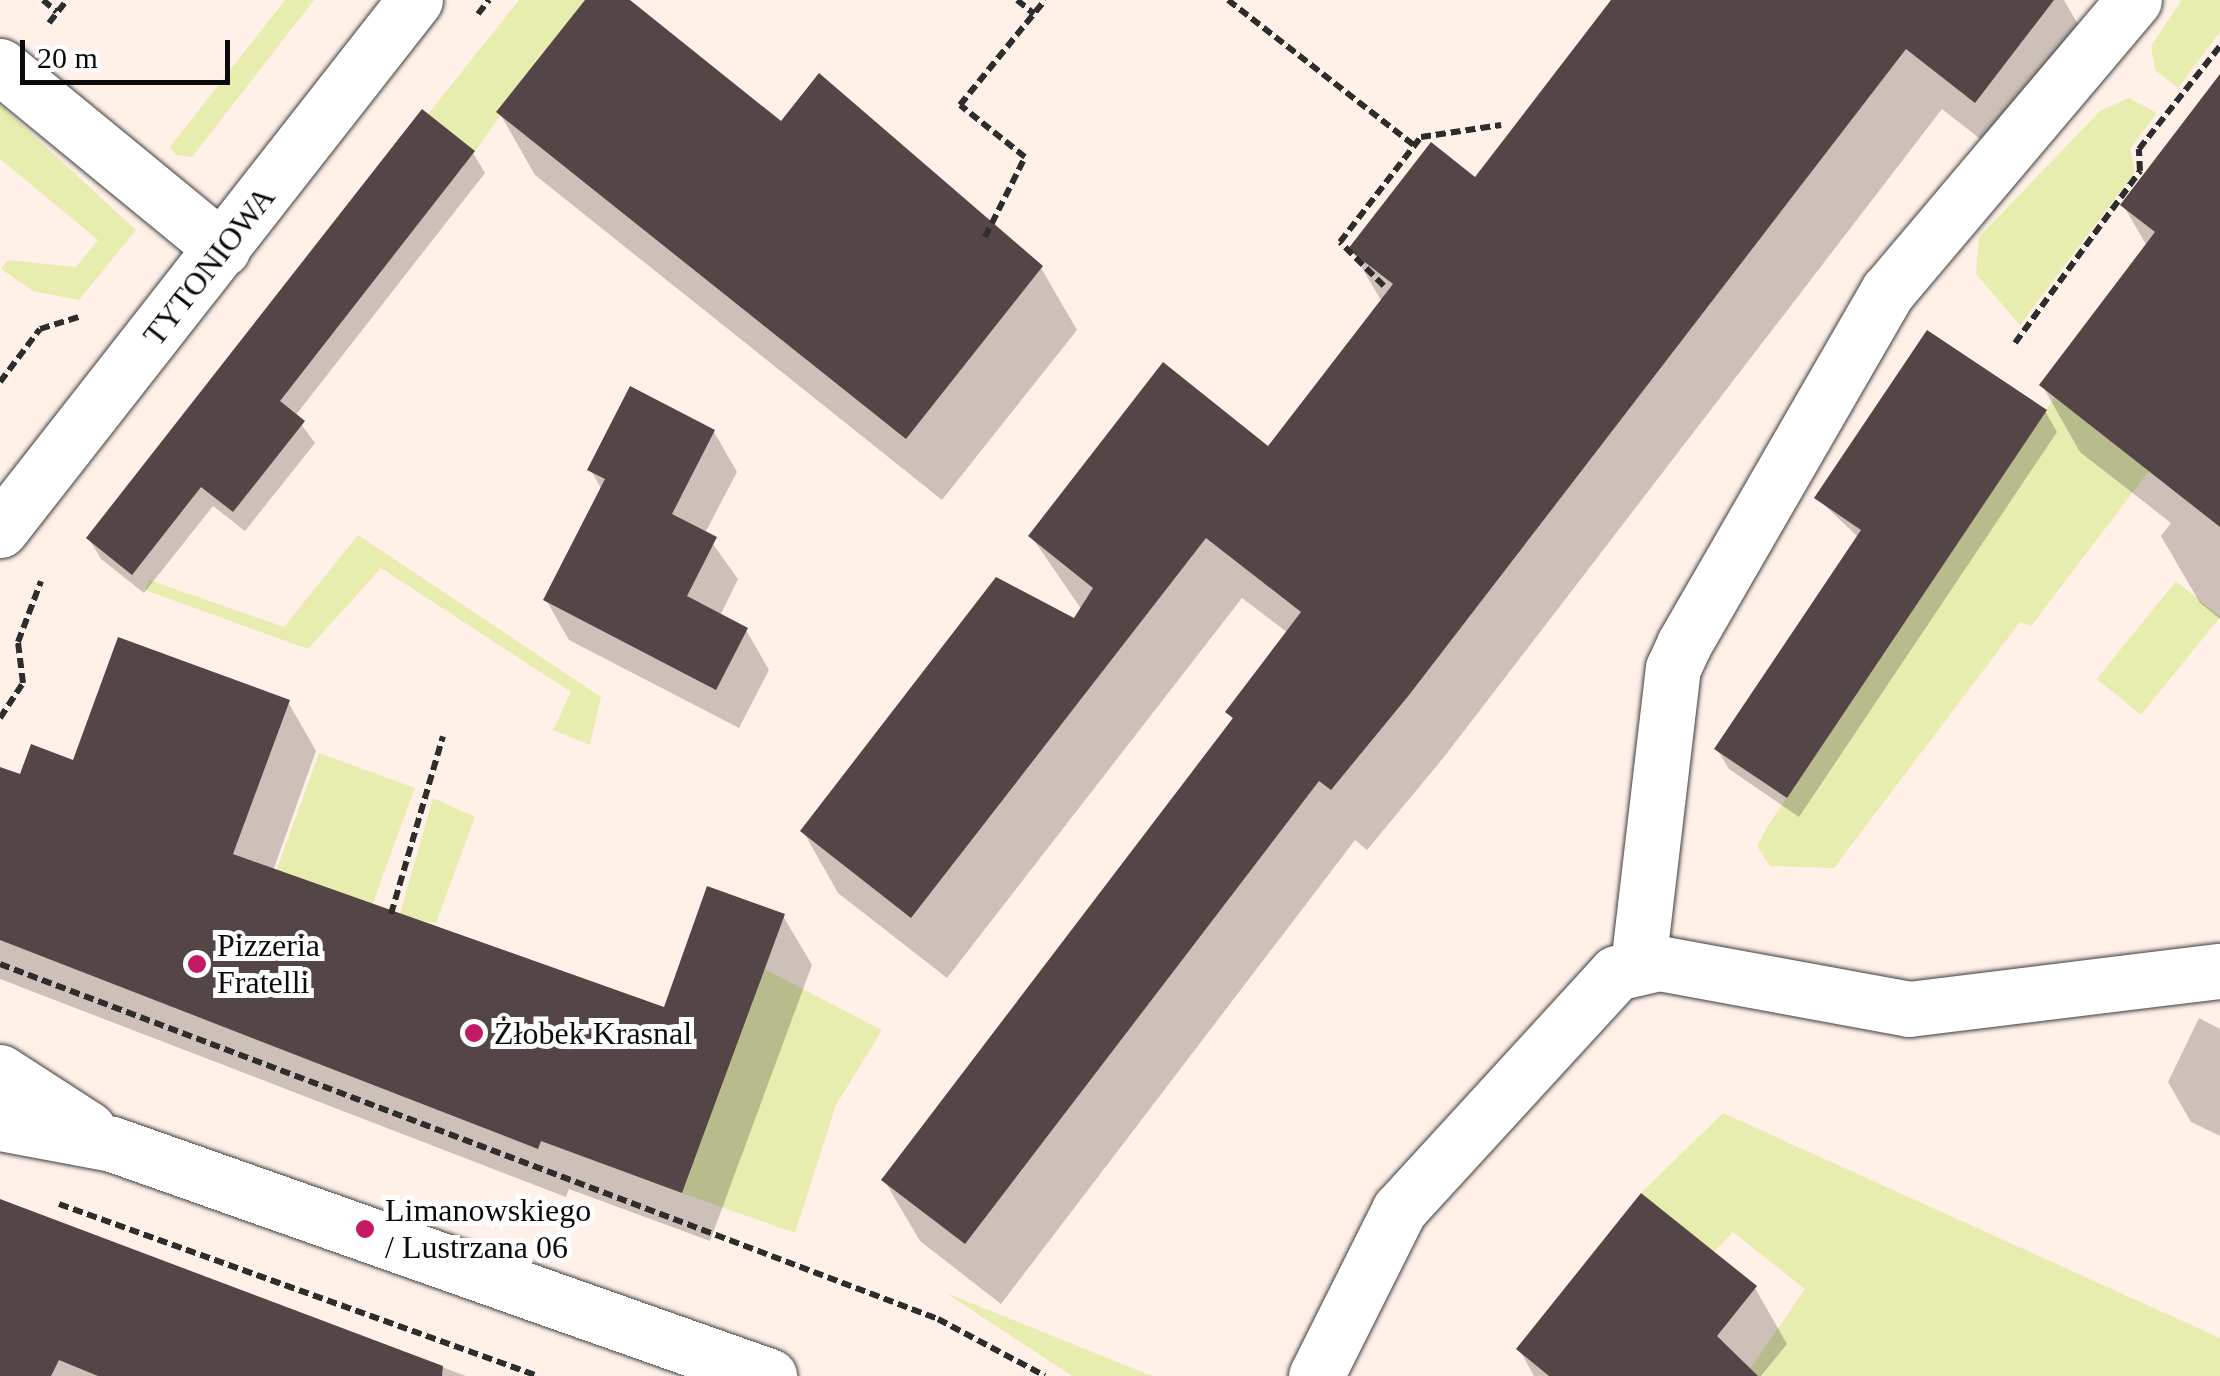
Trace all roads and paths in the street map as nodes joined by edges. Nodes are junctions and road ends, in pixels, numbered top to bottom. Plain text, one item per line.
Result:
1 (43, 0) edge
2 (416, 0) edge
3 (1016, 0) edge
4 (1044, 0) edge
5 (1228, 0) edge
6 (2134, 0) edge
7 (58, 12) dead end
8 (1034, 14) junction
9 (2220, 46) edge
10 (0, 66) edge
11 (1500, 125) dead end
12 (1415, 146) junction
13 (986, 237) dead end
14 (223, 249) junction
15 (1384, 286) dead end
16 (2015, 343) dead end
17 (0, 530) edge
18 (443, 736) dead end
19 (391, 914) dead end
20 (0, 964) edge
21 (1638, 965) junction
22 (2220, 972) edge
23 (0, 1072) edge
24 (0, 1123) edge
25 (112, 1144) junction
26 (37, 1196) dead end
27 (538, 1376) edge
28 (768, 1376) edge
29 (1045, 1376) edge
30 (1316, 1376) edge

1 - 7 path
2 - 14 street, TYTONIOWA
3 - 8 path
4 - 8 path
5 - 12 path
6 - 21 street
8 - 13 path
9 - 16 path
10 - 14 street
11 - 12 path
12 - 15 path
14 - 17 street, TYTONIOWA
18 - 19 path
20 - 29 path
21 - 22 street
21 - 30 street
23 - 25 street
24 - 25 street
25 - 28 street
26 - 27 path

